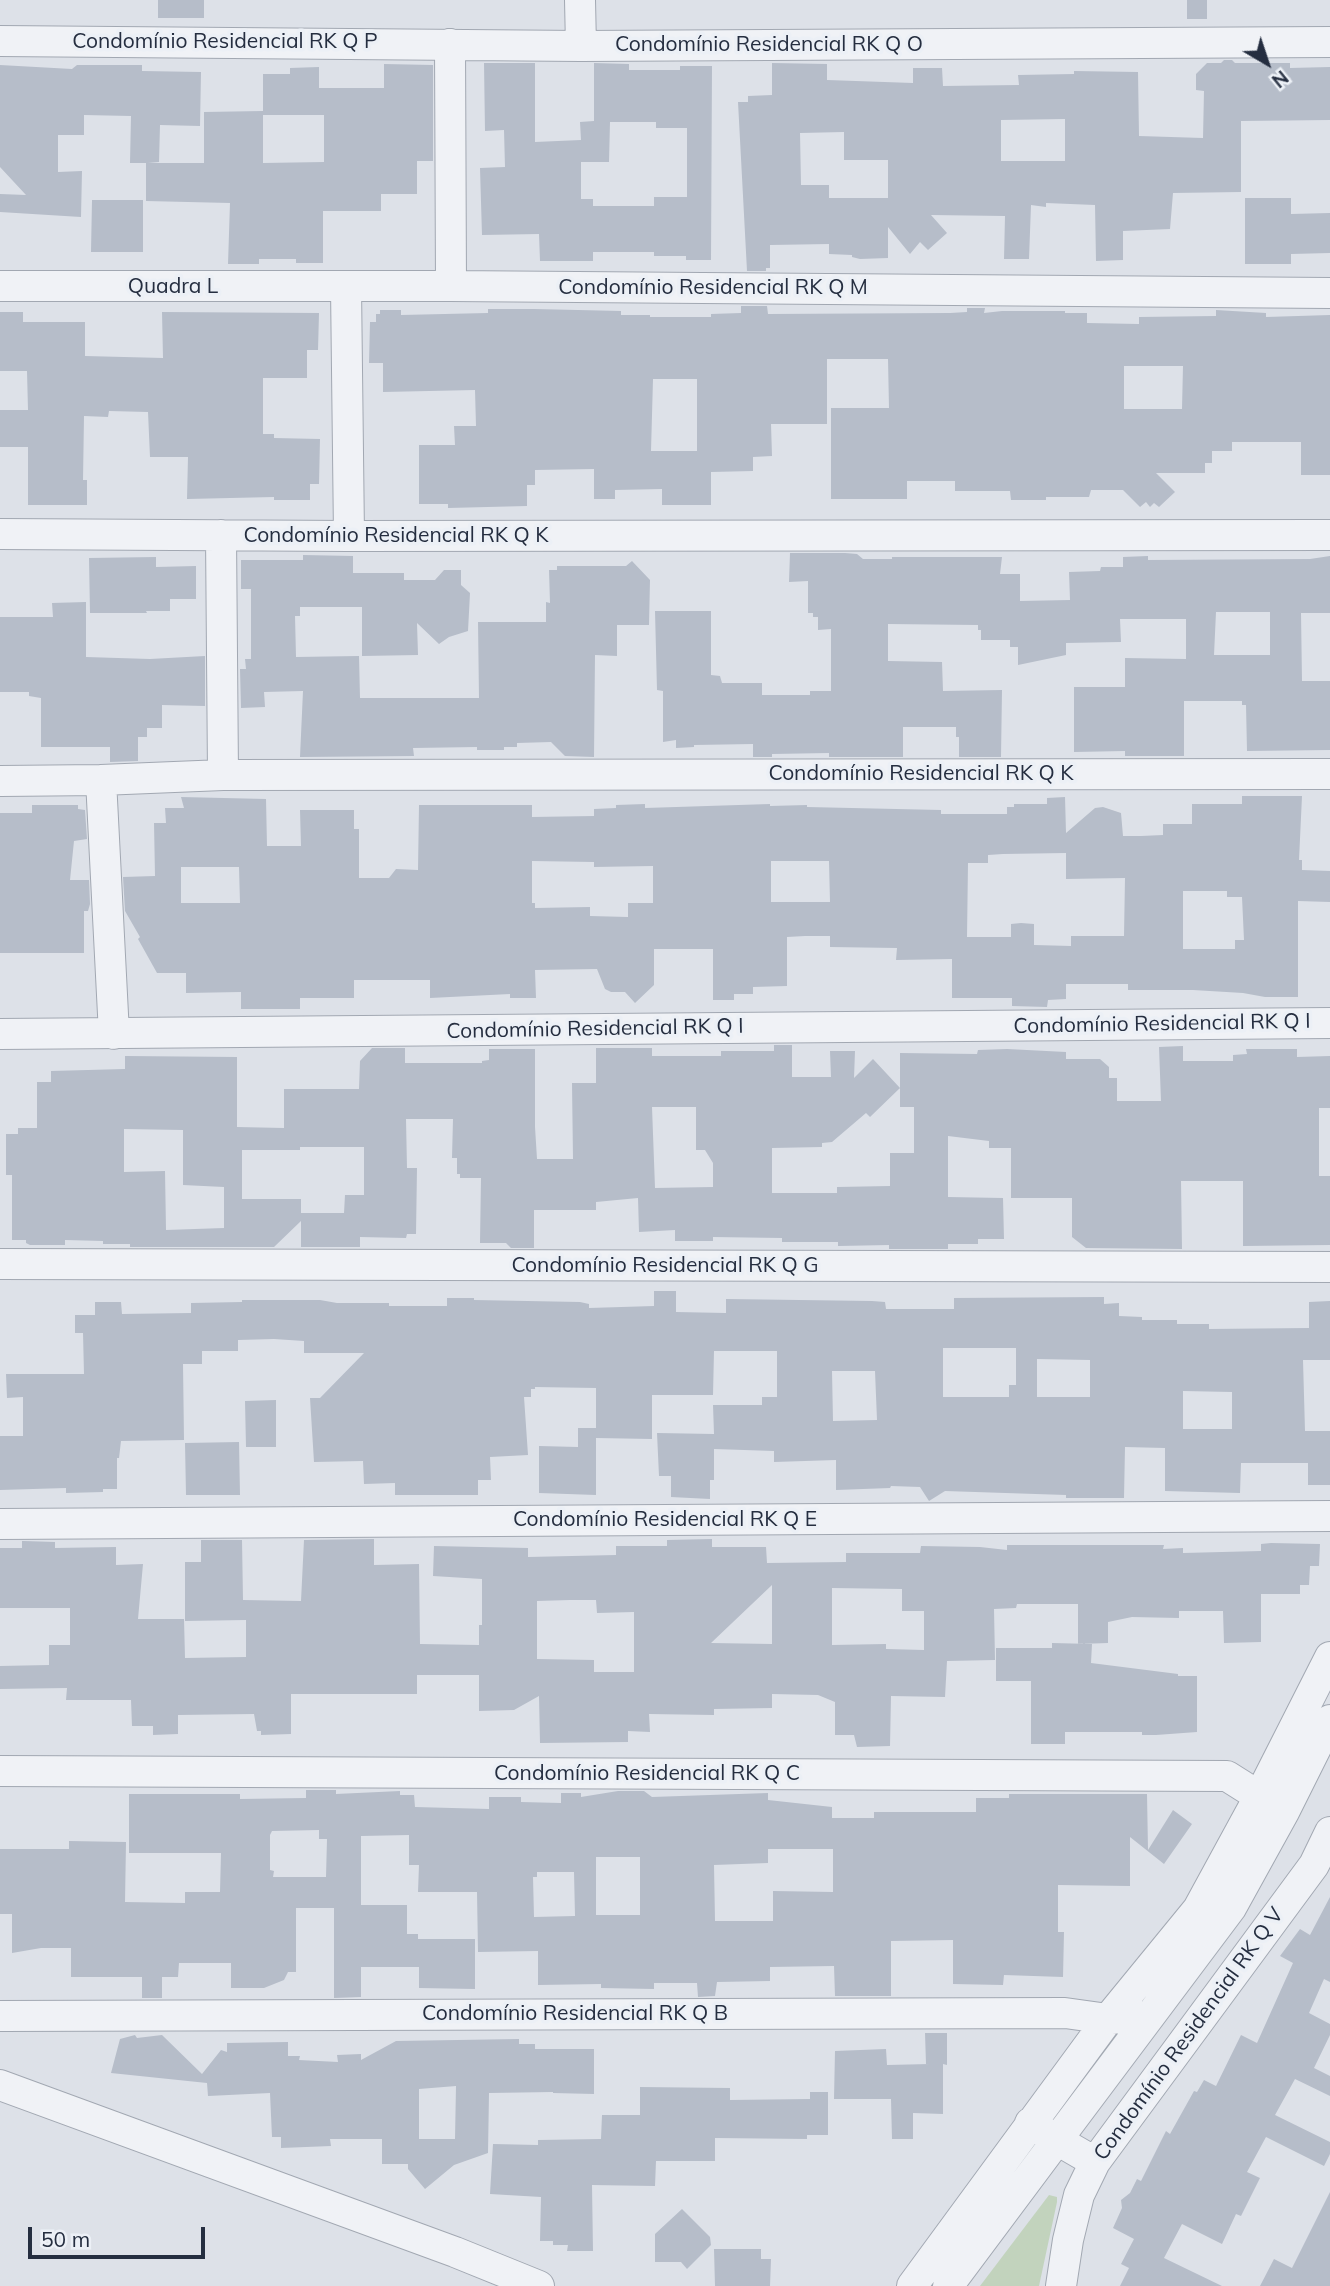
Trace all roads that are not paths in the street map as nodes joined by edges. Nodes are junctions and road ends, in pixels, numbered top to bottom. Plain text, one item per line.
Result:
1 (580, 0) edge
2 (0, 41) edge
3 (1330, 42) edge
4 (450, 44) junction
5 (581, 46) junction
6 (0, 286) edge
7 (451, 286) junction
8 (346, 287) junction
9 (1330, 293) edge
10 (0, 534) edge
11 (221, 535) junction
12 (1330, 535) edge
13 (349, 536) junction
14 (1330, 774) edge
15 (223, 775) junction
16 (100, 780) junction
17 (0, 781) edge
18 (1330, 1023) edge
19 (0, 1034) edge
20 (114, 1034) junction
21 (0, 1264) edge
22 (1330, 1267) edge
23 (1330, 1516) edge
24 (0, 1524) edge
25 (1330, 1657) edge
26 (1330, 1720) edge
27 (0, 1771) edge
28 (1272, 1805) junction
29 (1330, 1832) edge
30 (0, 2016) edge
31 (1150, 2017) junction
32 (1108, 2019) junction
33 (0, 2085) edge
34 (1030, 2123) junction
35 (1057, 2140) junction
36 (1095, 2162) junction
37 (539, 2286) edge
38 (912, 2286) edge
39 (948, 2286) edge
40 (1061, 2286) edge

1 - 5 street
2 - 4 street, Condomínio Residencial RK Q P
3 - 5 street, Condomínio Residencial RK Q O
4 - 5 street, Condomínio Residencial RK Q O
4 - 7 street
6 - 8 street, Quadra L
7 - 8 street, Condomínio Residencial RK Q M
7 - 9 street, Condomínio Residencial RK Q M
8 - 13 street
10 - 11 street
11 - 13 street, Condomínio Residencial RK Q K
11 - 15 street, Condomínio Residencial RK Q K
12 - 13 street, Condomínio Residencial RK Q K
14 - 15 street, Condomínio Residencial RK Q K
15 - 16 street
16 - 17 street
16 - 20 street
18 - 20 street, Condomínio Residencial RK Q I
19 - 20 street, Condomínio Residencial RK Q I
21 - 22 street, Condomínio Residencial RK Q G
23 - 24 street, Condomínio Residencial RK Q E
25 - 28 street
26 - 28 street
27 - 28 street, Condomínio Residencial RK Q C
28 - 31 street
28 - 32 street
29 - 36 street, Condomínio Residencial RK Q V
30 - 32 street, Condomínio Residencial RK Q B
31 - 32 street, Condomínio Residencial RK Q B
31 - 35 street
32 - 34 street
33 - 37 street
34 - 35 street
34 - 38 street
35 - 36 street
35 - 39 street
36 - 40 street, Condomínio Residencial RK Q V

